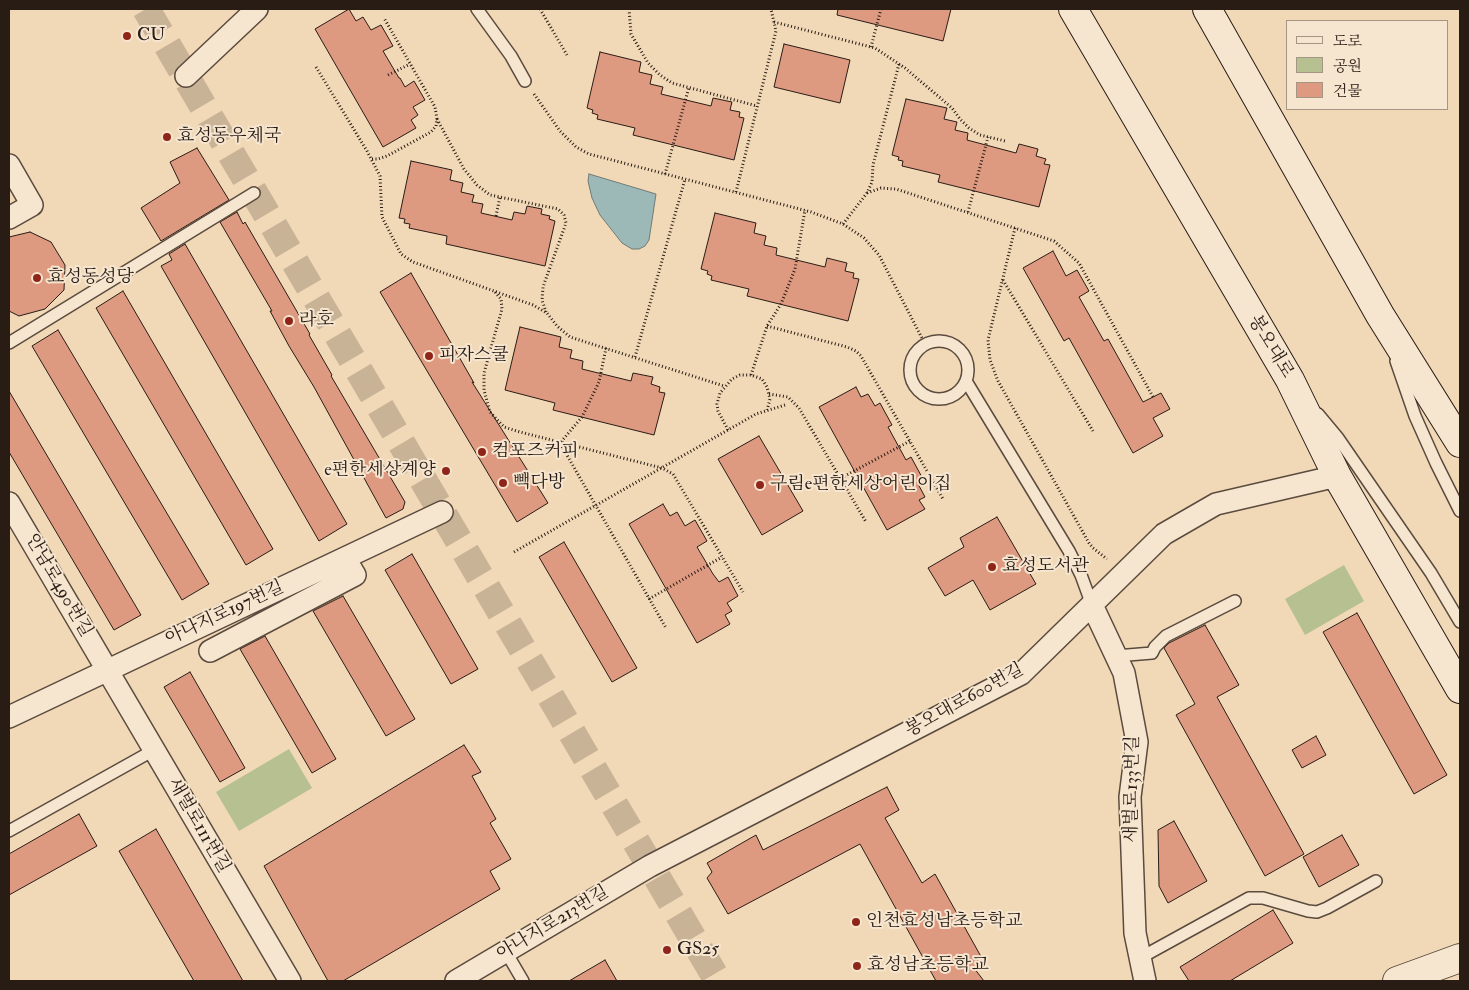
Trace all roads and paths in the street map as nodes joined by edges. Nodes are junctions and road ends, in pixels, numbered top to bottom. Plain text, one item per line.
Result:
1 (257, 9) edge
2 (478, 9) edge
3 (540, 9) edge
4 (629, 9) edge
5 (771, 9) edge
6 (881, 9) edge
7 (1074, 9) edge
8 (1207, 9) edge
9 (384, 18) dead end
10 (774, 22) junction
11 (870, 47) junction
12 (567, 55) dead end
13 (410, 64) junction
14 (899, 64) junction
15 (316, 67) dead end
16 (388, 75) dead end
17 (186, 76) dead end
18 (525, 81) joint
19 (689, 87) junction
20 (757, 106) junction
21 (437, 119) junction
22 (988, 137) junction
23 (1005, 141) dead end
24 (372, 159) junction
25 (9, 165) edge
26 (665, 174) junction
27 (685, 179) junction
28 (736, 192) junction
29 (254, 193) dead end
30 (867, 194) junction
31 (500, 197) junction
32 (805, 210) junction
33 (968, 212) junction
34 (496, 216) dead end
35 (9, 218) edge
36 (843, 224) junction
37 (1015, 228) junction
38 (1088, 279) junction
39 (1003, 280) junction
40 (1084, 282) dead end
41 (495, 291) junction
42 (546, 313) junction
43 (1380, 315) junction
44 (768, 326) junction
45 (9, 343) edge
46 (925, 344) junction
47 (606, 348) junction
48 (635, 357) junction
49 (751, 375) junction
50 (1290, 380) junction
51 (966, 381) junction
52 (724, 386) junction
53 (769, 394) junction
54 (1153, 397) dead end
55 (786, 405) dead end
56 (766, 411) junction
57 (728, 430) junction
58 (1093, 431) dead end
59 (560, 442) junction
60 (910, 442) junction
61 (1460, 443) edge
62 (662, 468) junction
63 (1337, 476) junction
64 (841, 478) junction
65 (943, 499) dead end
66 (9, 503) edge
67 (596, 505) junction
68 (1460, 511) edge
69 (442, 512) dead end
70 (866, 522) dead end
71 (514, 552) dead end
72 (722, 557) junction
73 (345, 558) junction
74 (1107, 559) dead end
75 (742, 592) dead end
76 (648, 599) junction
77 (1235, 601) dead end
78 (1092, 605) junction
79 (1460, 622) edge
80 (666, 628) dead end
81 (210, 651) dead end
82 (1116, 656) junction
83 (107, 670) junction
84 (1460, 689) edge
85 (9, 718) edge
86 (154, 750) junction
87 (9, 831) edge
88 (650, 866) joint
89 (1376, 881) dead end
90 (506, 952) junction
91 (1140, 958) junction
92 (1460, 958) edge
93 (290, 981) edge
94 (456, 981) edge
95 (523, 981) edge
96 (1145, 981) edge
97 (1397, 981) edge

1 - 17 street
2 - 18 lane
3 - 12 path
4 - 19 path
5 - 10 path
6 - 11 path
7 - 50 main road, 봉오대로
8 - 43 main road
9 - 13 path
10 - 11 path
10 - 20 path
11 - 14 path
13 - 16 path
13 - 21 path
14 - 22 path
14 - 30 path
15 - 24 path
18 - 26 path
19 - 20 path
19 - 26 path
20 - 28 path
21 - 24 path
21 - 31 path
22 - 23 path
22 - 33 path
24 - 41 path
25 - 35 street
26 - 27 path
27 - 28 path
27 - 48 path
28 - 32 path
29 - 45 lane
30 - 33 path
30 - 36 path
31 - 34 path
31 - 42 path
32 - 36 path
32 - 44 path
33 - 37 path
36 - 46 path
37 - 38 path
37 - 39 path
38 - 40 path
38 - 54 path
39 - 58 path
39 - 74 path
41 - 42 path
41 - 59 path
42 - 47 path
43 - 61 main road
43 - 68 lane
44 - 49 path
44 - 60 path
46 - 51 lane
46 - 51 lane
47 - 48 path
47 - 59 path
48 - 52 path
49 - 52 path
49 - 53 path
50 - 63 main road, 봉오대로
50 - 79 lane
51 - 78 lane
52 - 57 path
53 - 56 path
53 - 64 path
55 - 56 path
56 - 57 path
57 - 62 path
59 - 62 path
59 - 67 path
60 - 64 path
60 - 65 path
62 - 67 path
62 - 72 path
63 - 78 street, 봉오대로600번길
63 - 84 main road, 봉오대로
64 - 70 path
66 - 83 street, 안남로490번길
67 - 71 path
67 - 76 path
69 - 73 street, 아나지로197번길
72 - 75 path
72 - 76 path
73 - 81 street
73 - 83 street, 아나지로197번길
76 - 80 path
77 - 82 lane
78 - 82 street, 새벌로133번길
78 - 88 street, 봉오대로600번길
82 - 91 street, 새벌로133번길
83 - 85 street, 아나지로197번길
83 - 86 street, 새벌로111번길
86 - 87 lane
86 - 93 street, 새벌로111번길
88 - 90 street, 아나지로213번길
89 - 91 lane
90 - 94 street, 아나지로213번길
90 - 95 lane
91 - 96 street, 새벌로133번길
92 - 97 main road

